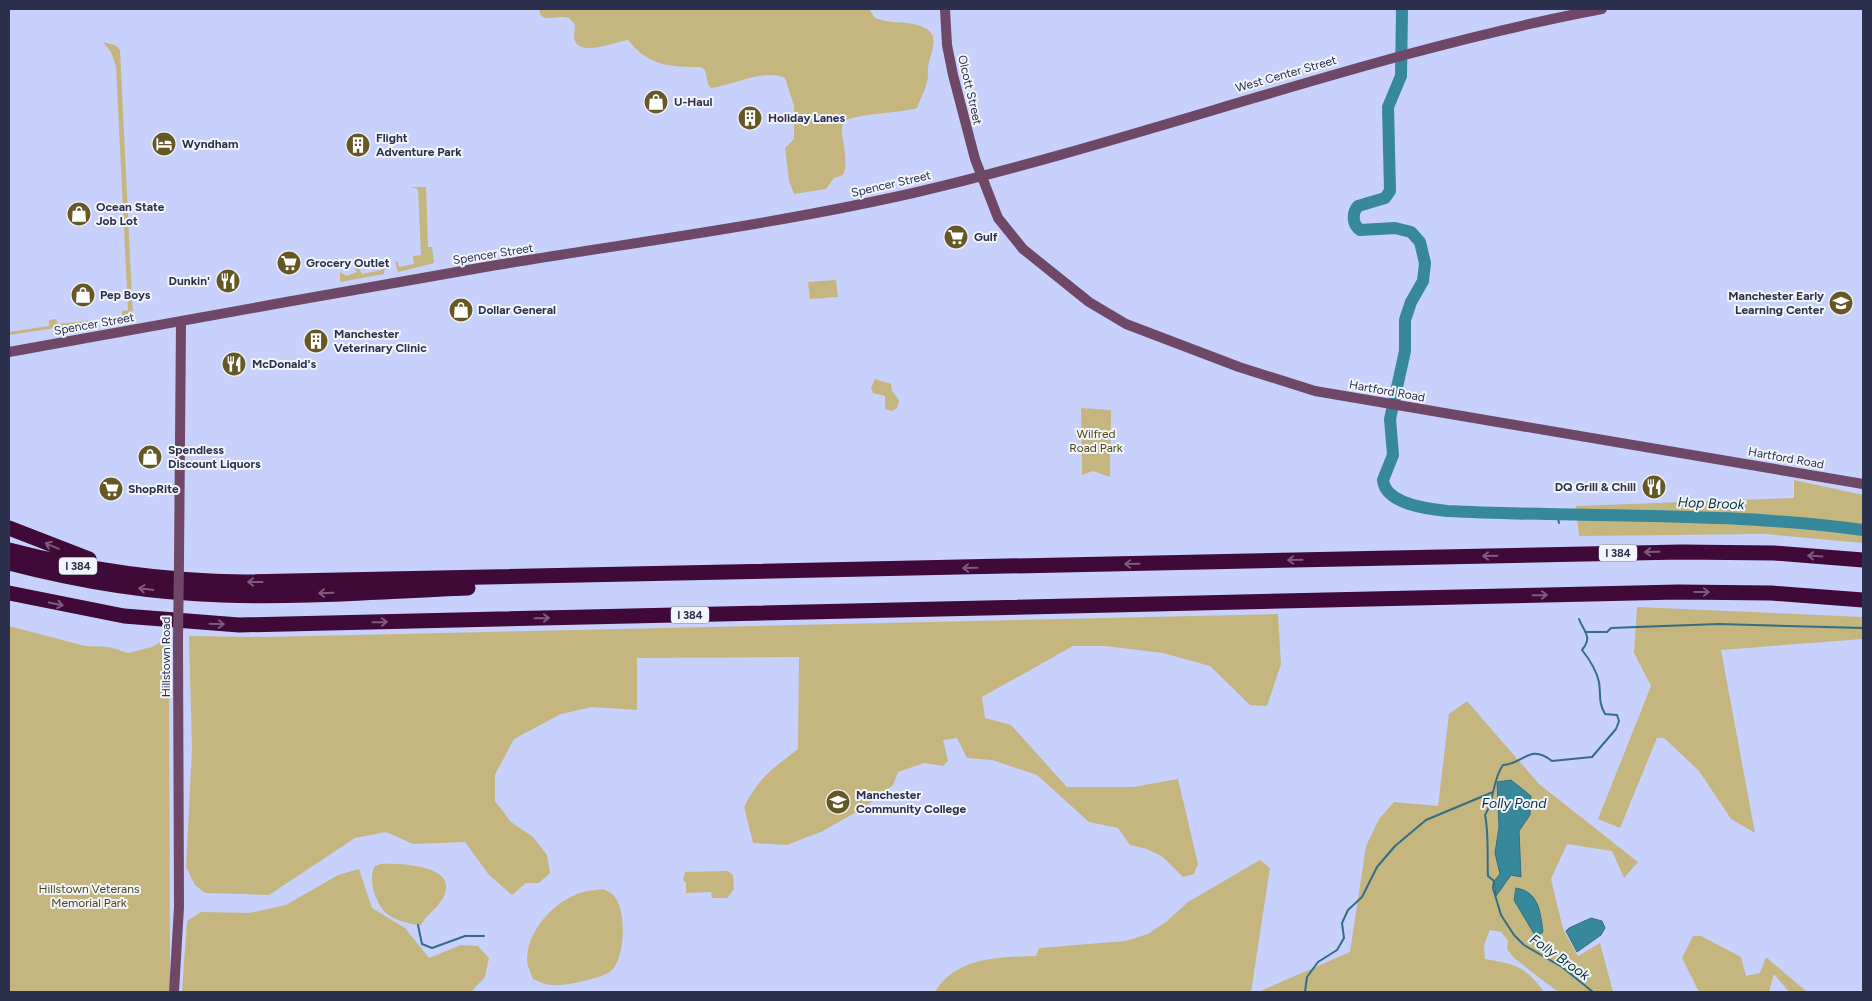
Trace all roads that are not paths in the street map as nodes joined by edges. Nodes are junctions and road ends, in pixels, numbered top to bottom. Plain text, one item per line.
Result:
1 (946, 9) edge
2 (1602, 9) edge
3 (980, 175) junction
4 (181, 322) junction
5 (9, 352) edge
6 (1863, 484) edge
7 (9, 528) edge
8 (9, 550) edge
9 (1863, 560) edge
10 (9, 563) edge
11 (794, 572) junction
12 (148, 576) junction
13 (9, 594) edge
14 (1863, 600) edge
15 (174, 992) edge

1 - 3 main road, Olcott Street
2 - 3 main road, West Center Street
3 - 4 main road, Spencer Street
3 - 6 main road, Hartford Road
4 - 5 main road, Spencer Street
4 - 15 main road, Hillstown Road, bridge
12 -> 7 highway
8 - 12 highway, I 384
9 -> 11 highway, I 384
11 -> 10 highway
11 -> 12 highway, I 384
13 -> 14 highway, I 384

